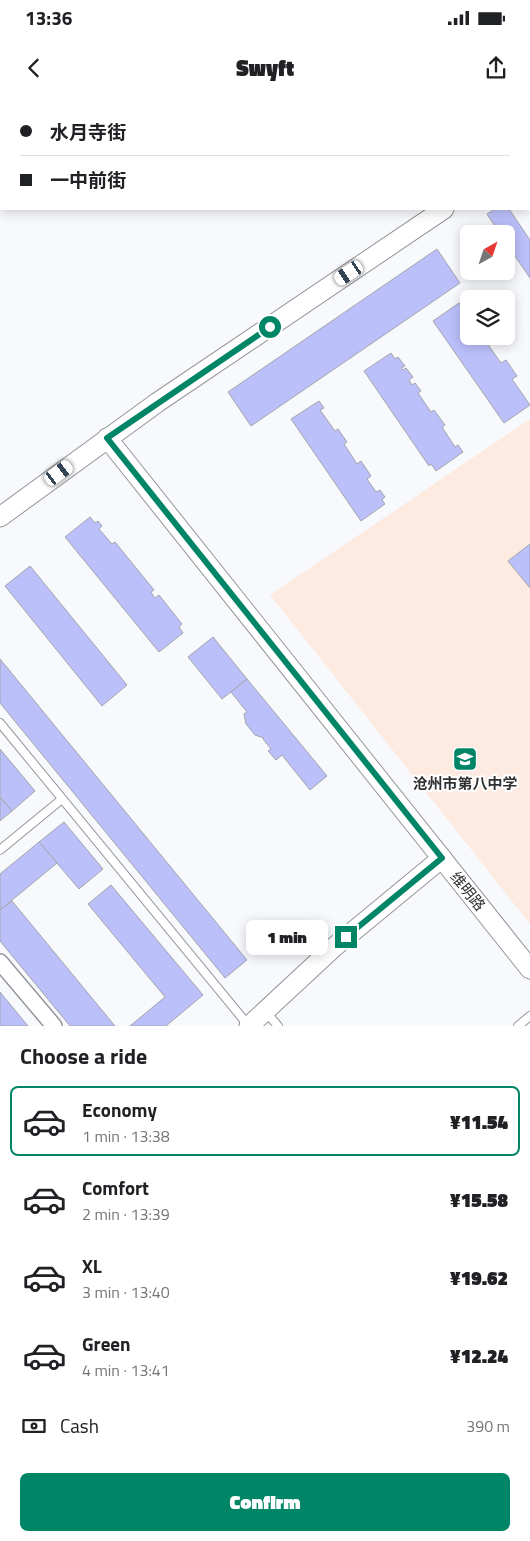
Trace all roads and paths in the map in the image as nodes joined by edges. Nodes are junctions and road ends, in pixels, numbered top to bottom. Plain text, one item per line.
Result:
1 (443, 210) edge
2 (107, 438) junction
3 (0, 517) edge
4 (0, 724) edge
5 (62, 799) junction
6 (0, 850) edge
7 (442, 858) junction
8 (0, 962) edge
9 (530, 969) edge
10 (265, 1011) junction
11 (530, 1016) edge
12 (54, 1026) edge
13 (249, 1026) edge
14 (278, 1026) edge
15 (518, 1026) edge

1 - 2 street
2 - 3 street
2 - 7 street, 维明路
4 - 5 lane
5 - 6 lane
5 - 13 lane
7 - 9 street, 维明路
7 - 10 street
8 - 12 street
10 - 13 street
10 - 14 lane
11 - 15 lane

